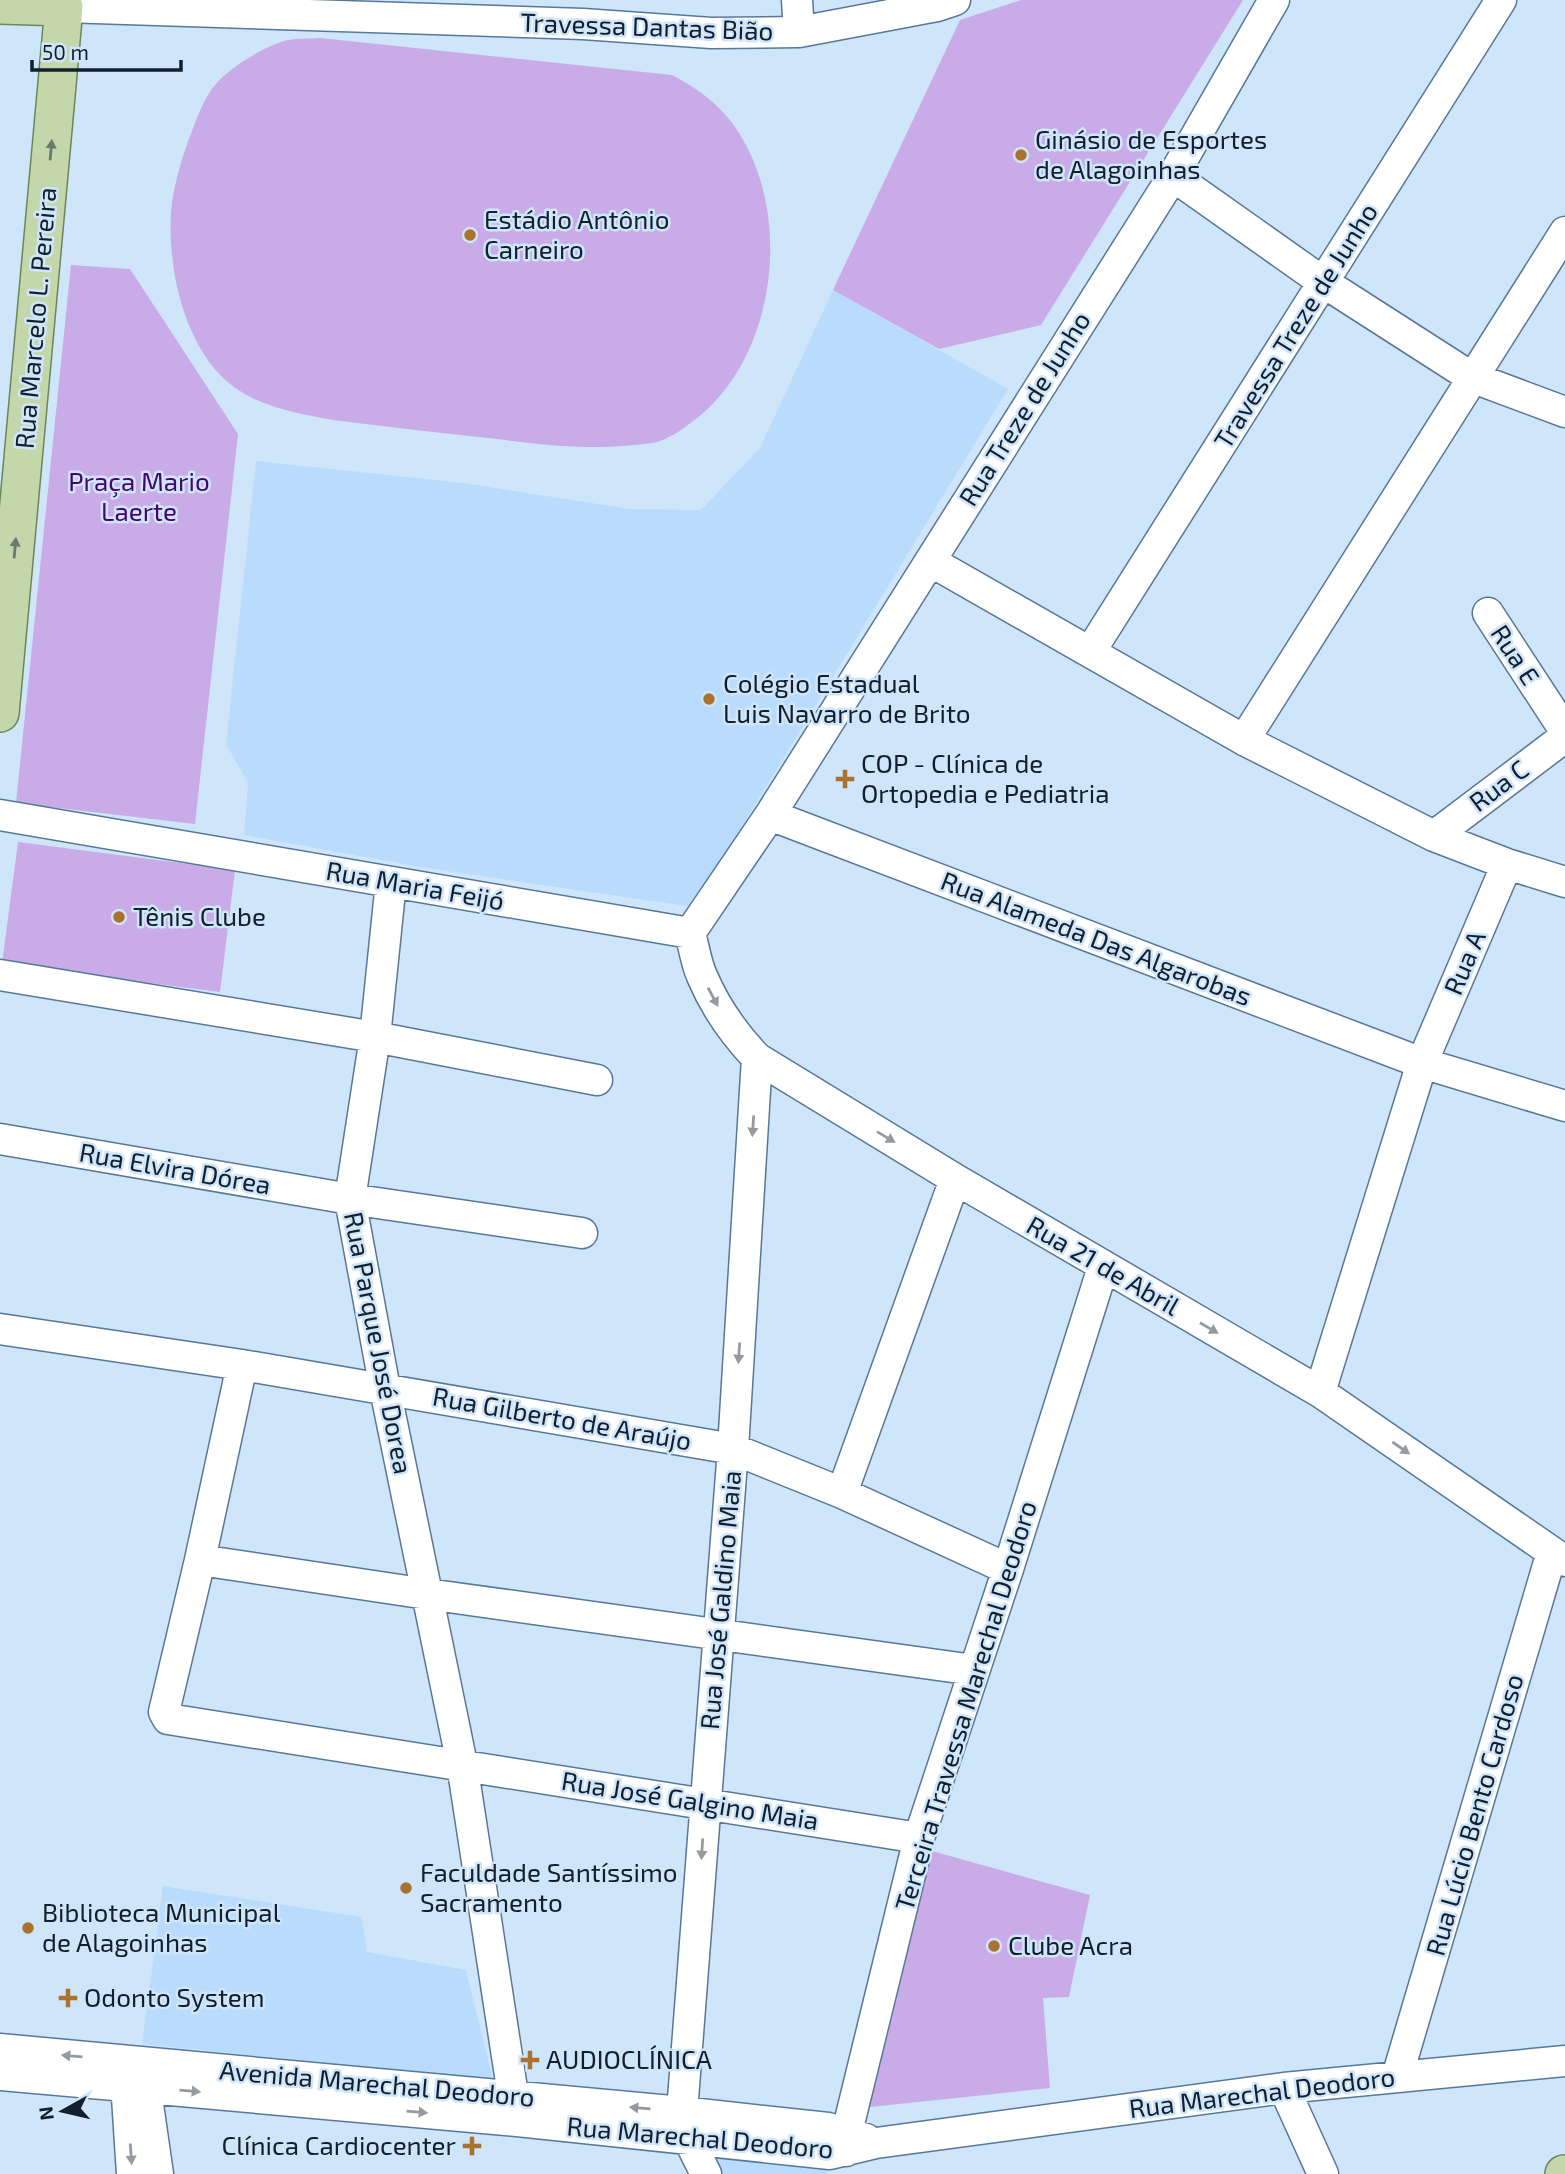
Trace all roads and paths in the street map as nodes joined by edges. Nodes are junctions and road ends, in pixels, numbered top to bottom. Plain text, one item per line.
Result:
1 (797, 0) edge
2 (955, 0) edge
3 (1274, 0) edge
4 (1501, 0) edge
5 (0, 5) edge
6 (64, 7) junction
7 (584, 12) edge
8 (799, 32) junction
9 (1173, 176) junction
10 (1565, 232) edge
11 (1323, 282) junction
12 (1471, 377) junction
13 (1565, 412) edge
14 (9, 510) edge
15 (930, 561) junction
16 (1488, 614) dead end
17 (1090, 652) junction
18 (0, 713) edge
19 (1565, 731) edge
20 (1565, 737) edge
21 (1244, 740) junction
22 (0, 815) edge
23 (770, 815) junction
24 (1434, 836) junction
25 (1507, 864) junction
26 (1565, 881) edge
27 (391, 882) junction
28 (690, 933) junction
29 (0, 975) edge
30 (375, 1037) junction
31 (757, 1058) junction
32 (1422, 1063) junction
33 (597, 1080) dead end
34 (1565, 1106) edge
35 (0, 1139) edge
36 (955, 1179) junction
37 (350, 1199) junction
38 (582, 1233) dead end
39 (1103, 1266) junction
40 (0, 1329) edge
41 (242, 1365) junction
42 (385, 1389) junction
43 (1320, 1392) junction
44 (733, 1449) junction
45 (842, 1493) junction
46 (1558, 1557) edge
47 (200, 1560) junction
48 (1008, 1569) junction
49 (428, 1594) junction
50 (719, 1634) junction
51 (974, 1670) junction
52 (462, 1765) junction
53 (705, 1803) junction
54 (919, 1838) junction
55 (0, 2049) edge
56 (1565, 2061) edge
57 (134, 2074) junction
58 (0, 2075) edge
59 (1397, 2077) junction
60 (1284, 2088) junction
61 (516, 2109) junction
62 (686, 2126) junction
63 (846, 2141) junction
64 (132, 2174) edge
65 (158, 2174) edge
66 (706, 2174) edge
67 (1323, 2174) edge

1 - 8 street
2 - 8 street, Travessa Dantas Bião
3 - 9 street, Rua Treze de Junho
4 - 11 street, Travessa Treze de Junho
5 - 6 main road, Travessa Dantas Bião
6 - 7 street, Travessa Dantas Bião
14 -> 6 main road, Rua Marcelo L. Pereira
7 - 8 street, Travessa Dantas Bião
9 - 11 street
9 - 15 street, Rua Treze de Junho
10 - 12 street
11 - 12 street
11 - 17 street, Travessa Treze de Junho
12 - 13 street
12 - 21 street
18 -> 14 main road, Rua Marcelo L. Pereira
15 - 17 street
15 - 23 street, Rua Treze de Junho
16 - 19 street, Rua E
17 - 21 street
20 - 24 street, Rua C
21 - 24 street
22 - 27 street, Rua Maria Feijó
23 - 28 street
23 - 32 street, Rua Alameda Das Algarobas
24 - 25 street
25 - 26 street
25 - 32 street, Rua A
27 - 28 street, Rua Maria Feijó
27 - 30 street, Rua Parque José Dorea
28 -> 31 street, Rua 21 de Abril
29 - 30 street
30 - 33 street
30 - 37 street, Rua Parque José Dorea
31 -> 36 street, Rua 21 de Abril
31 -> 44 street, Rua José Galdino Maia
32 - 34 street, Rua Alameda Das Algarobas
32 - 43 street, Rua A
35 - 37 street, Rua Elvira Dórea
36 - 39 street, Rua 21 de Abril
36 - 45 street
37 - 38 street, Rua Elvira Dórea
37 - 42 street, Rua Parque José Dorea
39 -> 43 street, Rua 21 de Abril
39 - 48 street, Terceira Travessa Marechal Deodoro
40 - 41 street, Rua Gilberto de Araújo
41 - 42 street, Rua Gilberto de Araújo
41 - 47 street
42 - 44 street, Rua Gilberto de Araújo
42 - 49 street, Rua Parque José Dorea
43 -> 46 street, Rua 21 de Abril
44 - 45 street, Rua Gilberto de Araújo
44 - 50 street, Rua José Galdino Maia
45 - 48 street, Rua Gilberto de Araújo
46 - 59 street, Rua Lúcio Bento Cardoso
47 - 49 street
47 - 52 street
48 - 51 street, Terceira Travessa Marechal Deodoro
49 - 50 street
49 - 52 street, Rua Parque José Dorea
50 - 51 street
50 - 53 street, Rua José Galdino Maia
51 - 54 street, Terceira Travessa Marechal Deodoro
52 - 53 street, Rua José Galgino Maia
52 - 61 street, Rua Parque José Dorea
53 - 54 street, Rua José Galgino Maia
53 -> 62 street, Rua José Galdino Maia
54 - 63 street, Terceira Travessa Marechal Deodoro
57 -> 55 street
56 - 59 street, Rua Marechal Deodoro
57 - 58 street, Rua Marechal Deodoro
57 - 61 street, Rua Marechal Deodoro
57 -> 64 street
57 - 65 street
59 - 60 street, Rua Marechal Deodoro
60 - 63 street, Rua Marechal Deodoro
60 - 67 street
61 - 62 street, Rua Marechal Deodoro
62 - 63 street, Rua Marechal Deodoro
62 - 66 street

